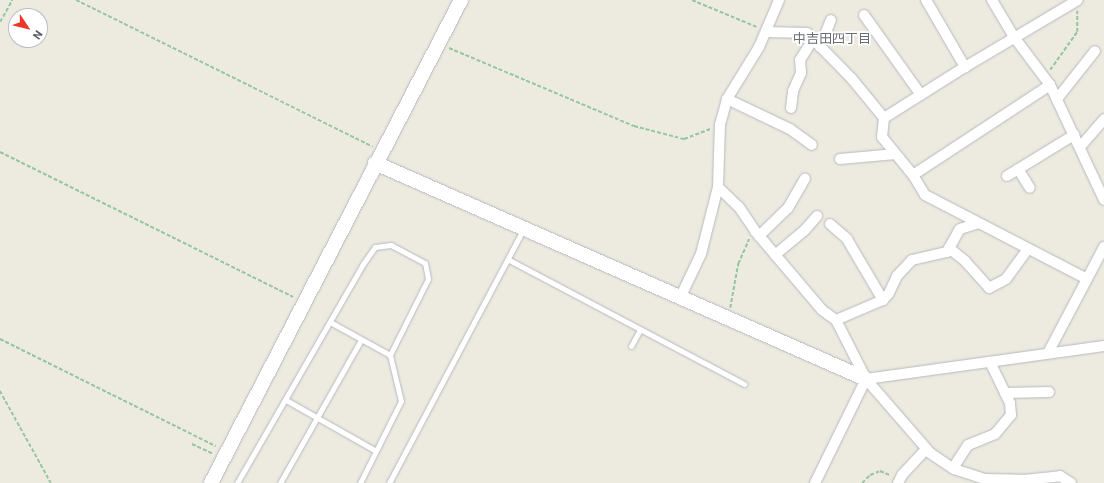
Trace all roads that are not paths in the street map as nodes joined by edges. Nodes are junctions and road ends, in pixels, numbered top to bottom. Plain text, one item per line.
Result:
1 (461, 0) edge
2 (779, 0) edge
3 (926, 0) edge
4 (992, 0) edge
5 (1078, 1) edge
6 (864, 15) dead end
7 (831, 20) dead end
8 (766, 32) junction
9 (1014, 37) junction
10 (813, 39) junction
11 (820, 47) junction
12 (1095, 51) dead end
13 (965, 67) junction
14 (1047, 82) junction
15 (921, 95) junction
16 (727, 98) junction
17 (1057, 99) junction
18 (791, 108) dead end
19 (884, 118) junction
20 (1104, 119) edge
21 (1074, 135) junction
22 (812, 145) dead end
23 (1080, 147) junction
24 (896, 154) junction
25 (378, 157) junction
26 (840, 159) dead end
27 (1018, 169) junction
28 (913, 175) junction
29 (1007, 176) dead end
30 (805, 179) dead end
31 (718, 187) junction
32 (1030, 188) dead end
33 (1104, 200) edge
34 (817, 216) dead end
35 (978, 223) junction
36 (830, 224) dead end
37 (524, 229) junction
38 (758, 234) junction
39 (1104, 247) edge
40 (949, 248) junction
41 (1028, 248) junction
42 (775, 255) junction
43 (509, 260) junction
44 (1086, 279) junction
45 (680, 298) junction
46 (883, 300) junction
47 (836, 320) junction
48 (330, 322) junction
49 (640, 330) junction
50 (361, 340) junction
51 (631, 346) dead end
52 (1104, 346) edge
53 (1048, 353) junction
54 (390, 355) junction
55 (990, 362) junction
56 (866, 379) junction
57 (744, 384) dead end
58 (1049, 392) dead end
59 (1005, 393) junction
60 (286, 400) junction
61 (316, 417) junction
62 (926, 449) junction
63 (376, 451) junction
64 (952, 468) junction
65 (899, 482) edge
66 (211, 483) edge
67 (237, 483) edge
68 (280, 483) edge
69 (360, 483) edge
70 (389, 483) edge
71 (815, 483) edge
72 (1071, 483) edge

1 - 25 street
2 - 8 street
3 - 13 street
4 - 9 street
5 - 9 street
6 - 15 street
7 - 11 street
8 - 10 street
8 - 16 street
9 - 13 street
9 - 14 street
10 - 11 street
10 - 18 street
11 - 19 street
12 - 17 street
13 - 15 street
14 - 17 street
14 - 28 street
15 - 19 street
16 - 22 street
16 - 31 street
17 - 21 street
19 - 24 street
20 - 23 street
21 - 23 street
21 - 27 street
23 - 33 street
24 - 26 street
24 - 28 street
25 - 37 street
25 - 66 street
27 - 29 street
27 - 32 street
28 - 35 street
30 - 38 street
31 - 38 street
31 - 45 street
34 - 42 street
35 - 40 street
35 - 41 street
36 - 46 street
37 - 43 lane
37 - 45 street
38 - 42 street
39 - 44 street
40 - 41 street
40 - 46 street
41 - 44 street
42 - 47 street
43 - 49 lane
43 - 70 lane
44 - 53 street
45 - 56 street
46 - 47 street
47 - 56 street
48 - 50 lane
48 - 54 lane
48 - 60 lane
49 - 51 lane
49 - 57 lane
50 - 54 lane
50 - 61 lane
52 - 53 street
53 - 55 street
54 - 63 lane
55 - 56 street
55 - 59 street
56 - 62 street
56 - 71 street
58 - 59 street
59 - 64 street
60 - 61 lane
60 - 67 lane
61 - 63 lane
61 - 68 lane
62 - 64 street
62 - 65 street
63 - 69 lane
64 - 72 street

